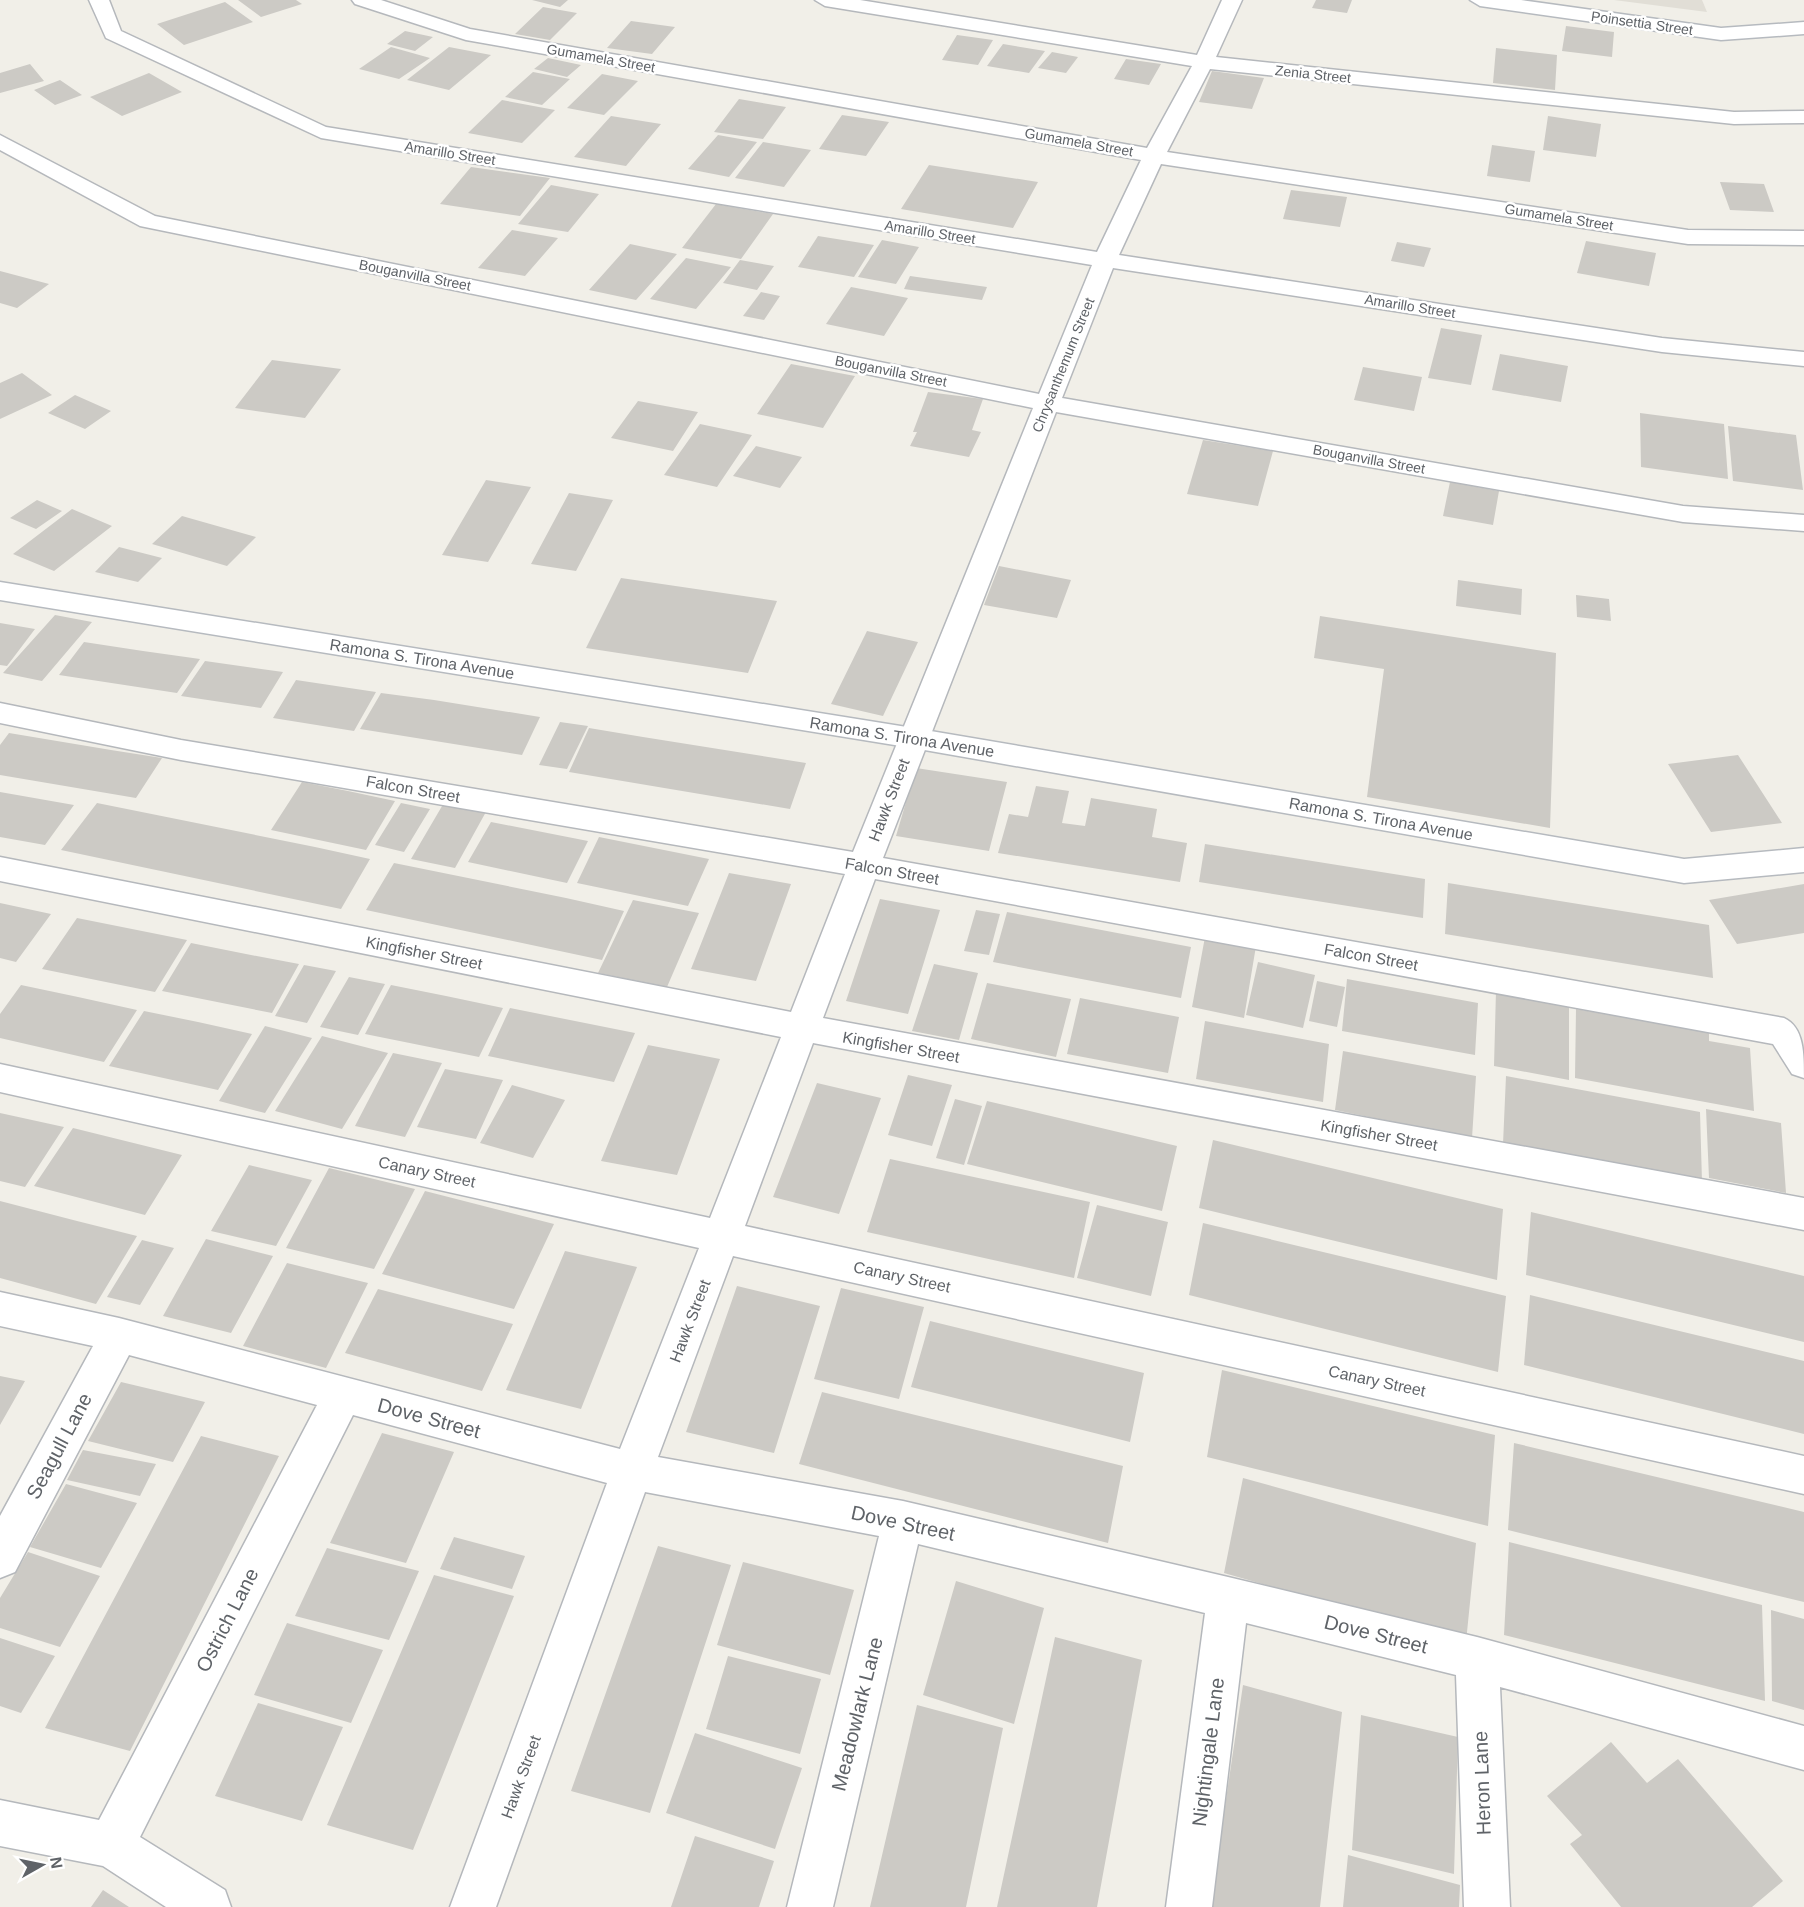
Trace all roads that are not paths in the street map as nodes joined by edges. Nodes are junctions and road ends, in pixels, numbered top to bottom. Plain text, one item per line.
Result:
1 (99, 0) edge
2 (362, 0) edge
3 (825, 0) edge
4 (1232, 0) edge
5 (1480, 0) edge
6 (1804, 28) edge
7 (1204, 62) junction
8 (1804, 117) edge
9 (0, 141) edge
10 (1154, 156) junction
11 (1804, 238) edge
12 (1105, 260) junction
13 (1804, 359) edge
14 (1047, 403) junction
15 (1804, 523) edge
16 (0, 591) edge
17 (0, 712) edge
18 (913, 738) junction
19 (1804, 860) edge
20 (865, 866) junction
21 (0, 869) edge
22 (803, 1028) junction
23 (1804, 1064) edge
24 (0, 1078) edge
25 (1804, 1214) edge
26 (723, 1237) junction
27 (0, 1310) edge
28 (119, 1335) junction
29 (343, 1395) junction
30 (632, 1471) junction
31 (1804, 1475) edge
32 (903, 1521) junction
33 (0, 1558) edge
34 (1228, 1598) junction
35 (1477, 1659) junction
36 (1804, 1748) edge
37 (0, 1823) edge
38 (111, 1845) junction
39 (208, 1907) edge
40 (473, 1907) edge
41 (810, 1907) edge
42 (1189, 1907) edge
43 (1487, 1907) edge

1 - 12 street, Amarillo Street
2 - 10 street, Gumamela Street
3 - 7 street, Zenia Street
4 - 7 street, Chrysanthemum Street
5 - 6 street, Poinsettia Street
7 - 8 street, Zenia Street
7 - 10 street, Chrysanthemum Street
9 - 14 street, Bouganvilla Street
10 - 11 street, Gumamela Street
10 - 12 street, Chrysanthemum Street
12 - 13 street, Amarillo Street
12 - 14 street, Chrysanthemum Street
14 - 15 street, Bouganvilla Street
14 - 18 street, Chrysanthemum Street
16 - 18 street, Ramona S. Tirona Avenue
17 - 20 street, Falcon Street
18 - 19 street, Ramona S. Tirona Avenue
18 - 20 street, Hawk Street
20 - 22 street, Hawk Street
20 - 23 street, Falcon Street
21 - 22 street, Kingfisher Street
22 - 25 street, Kingfisher Street
22 - 26 street, Hawk Street
24 - 26 street, Canary Street
26 - 30 street, Hawk Street
26 - 31 street, Canary Street
27 - 28 street, Dove Street
28 - 29 street, Dove Street
28 - 33 street, Seagull Lane
29 - 30 street, Dove Street
29 - 38 street, Ostrich Lane
30 - 32 street, Dove Street
30 - 40 street, Hawk Street
32 - 34 street, Dove Street
32 - 41 street, Meadowlark Lane
34 - 35 street, Dove Street
34 - 42 street, Nightingale Lane
35 - 36 street, Dove Street
35 - 43 street, Heron Lane
37 - 38 street
38 - 39 street

